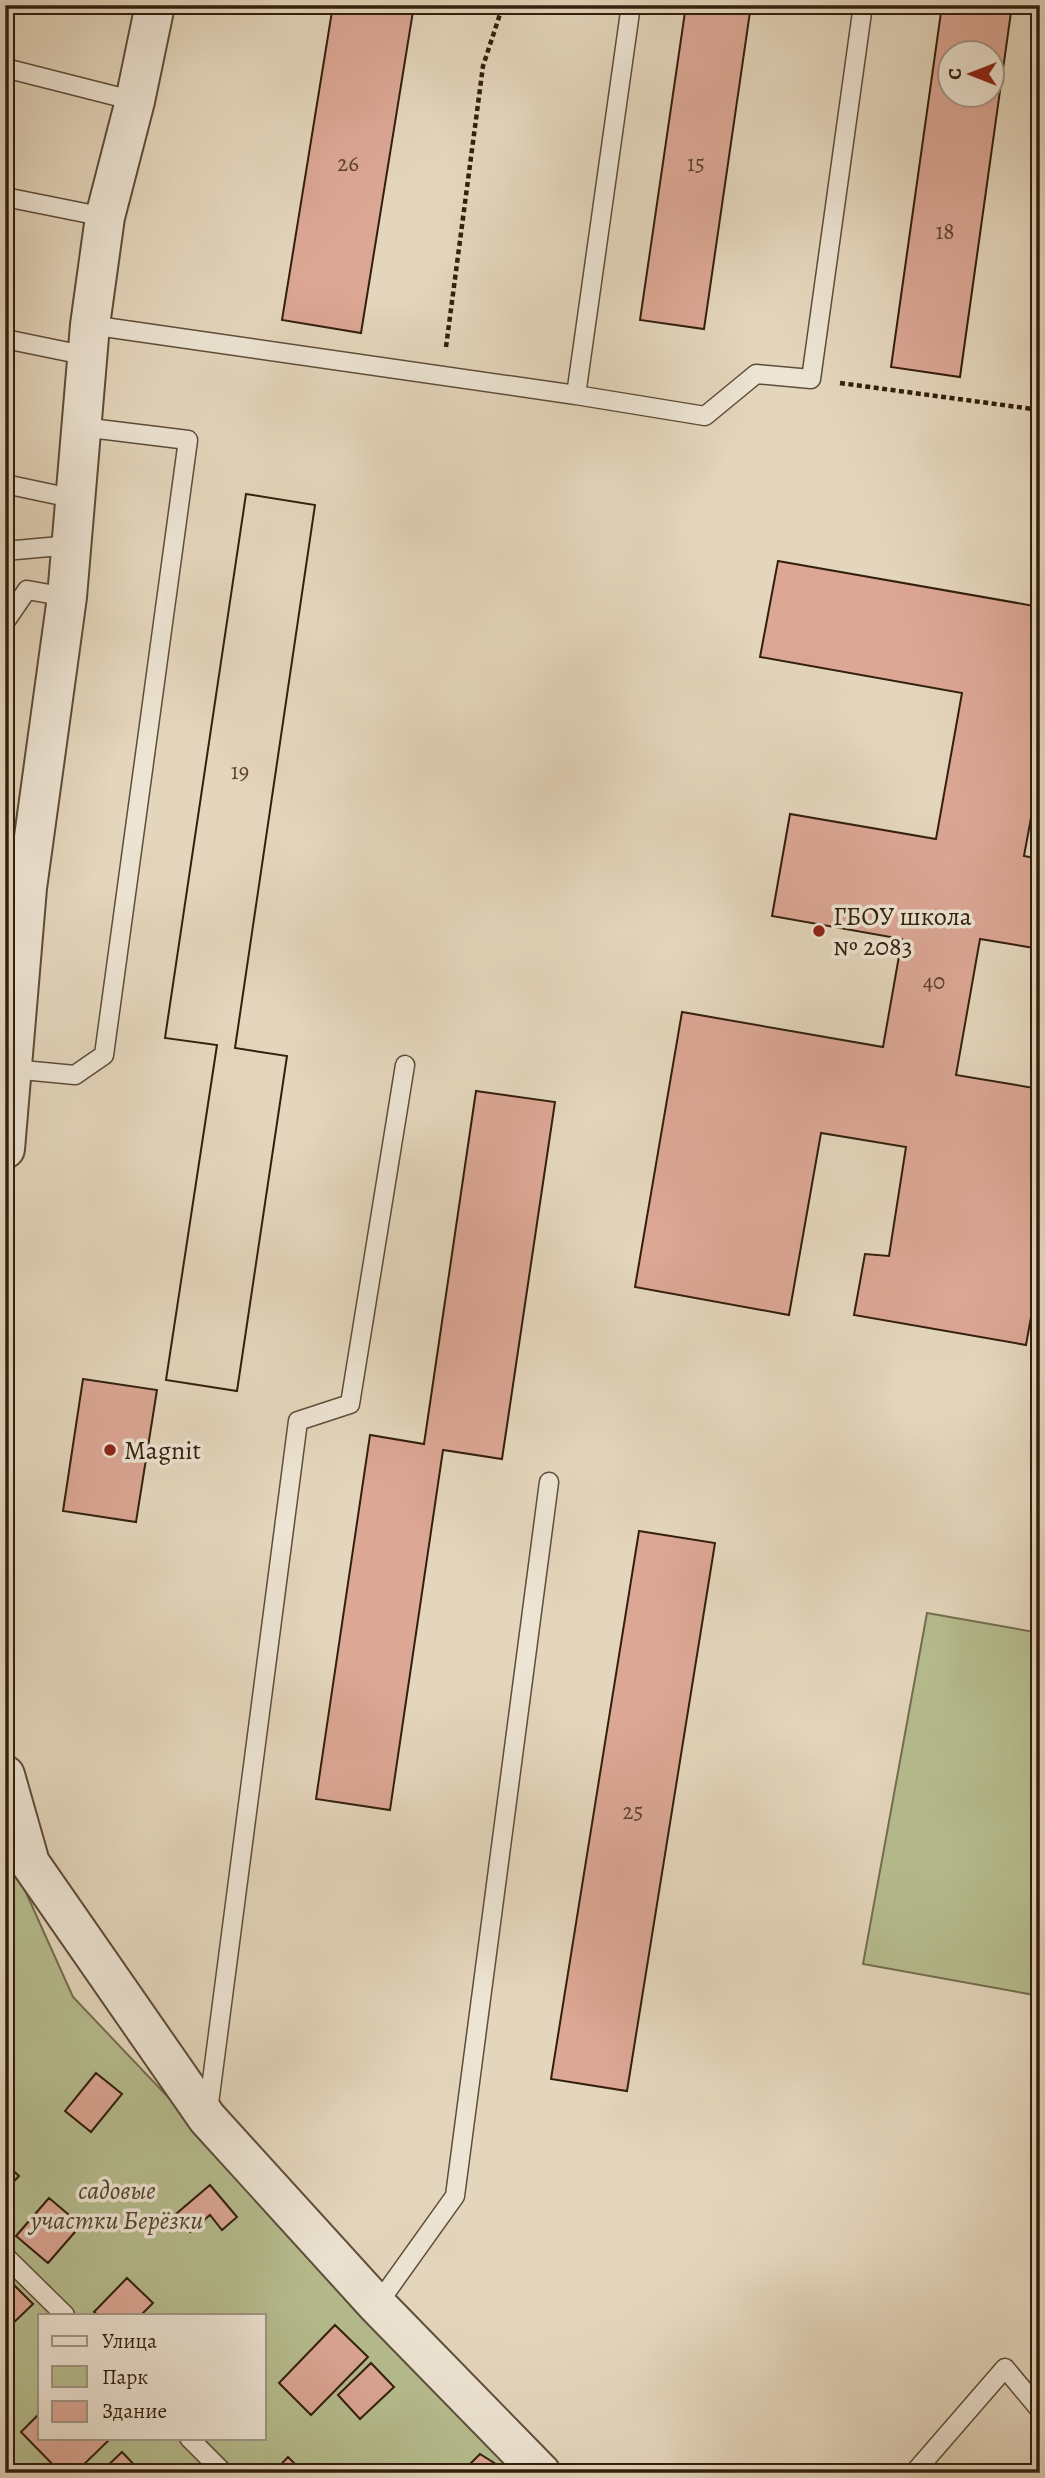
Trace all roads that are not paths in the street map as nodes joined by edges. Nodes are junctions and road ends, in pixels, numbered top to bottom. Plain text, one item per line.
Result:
1 (155, 5) edge
2 (631, 5) edge
3 (863, 5) edge
4 (5, 68) edge
5 (135, 101) junction
6 (5, 197) edge
7 (105, 216) junction
8 (5, 339) edge
9 (89, 341) junction
10 (576, 395) junction
11 (82, 426) junction
12 (5, 484) edge
13 (76, 499) junction
14 (71, 545) junction
15 (5, 551) edge
16 (67, 597) junction
17 (5, 622) edge
18 (16, 887) edge
19 (405, 1065) dead end
20 (12, 1069) junction
21 (5, 1149) edge
22 (549, 1482) dead end
23 (5, 1775) edge
24 (207, 2118) junction
25 (5, 2256) edge
26 (377, 2305) junction
27 (64, 2314) edge
28 (1040, 2410) edge
29 (191, 2440) edge
30 (224, 2473) edge
31 (541, 2473) edge
32 (914, 2473) edge

1 - 5 street
2 - 10 lane
3 - 10 lane
4 - 5 lane
5 - 7 street
6 - 7 lane
7 - 9 street
8 - 9 lane
9 - 10 lane
9 - 11 street
11 - 13 street
11 - 20 lane
12 - 13 lane
13 - 14 street
14 - 15 lane
14 - 16 street
16 - 17 lane
16 - 18 street
18 - 20 street
19 - 24 lane
20 - 21 street
22 - 26 lane
23 - 24 street
24 - 26 street
25 - 27 lane
26 - 31 street
28 - 32 lane
29 - 30 lane

